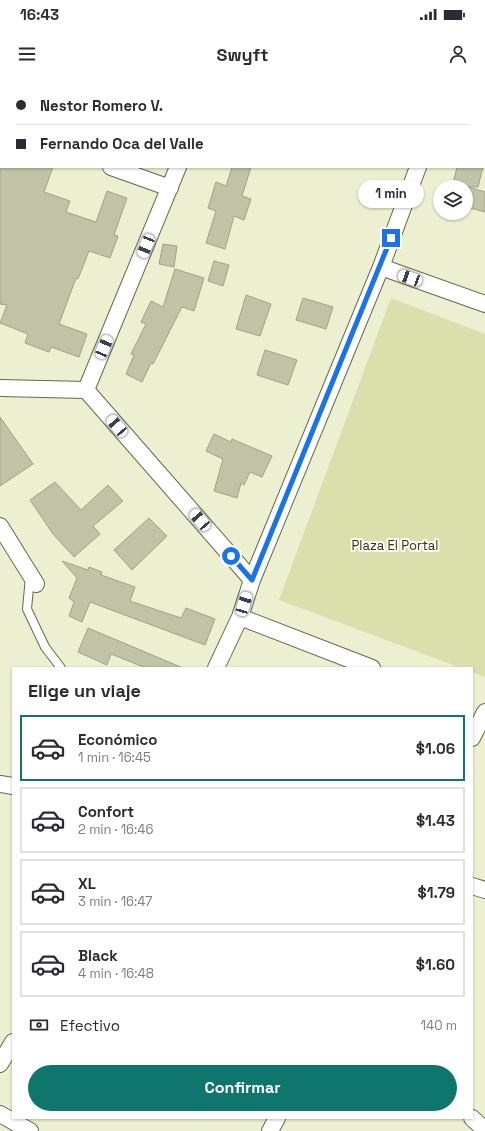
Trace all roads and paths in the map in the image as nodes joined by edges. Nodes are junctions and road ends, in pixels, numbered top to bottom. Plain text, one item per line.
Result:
1 (115, 168) edge
2 (178, 168) edge
3 (418, 168) edge
4 (170, 188) junction
5 (381, 267) junction
6 (485, 304) edge
7 (0, 388) edge
8 (86, 390) junction
9 (0, 526) edge
10 (33, 579) joint
11 (252, 580) junction
12 (240, 617) junction
13 (60, 667) edge
14 (216, 667) edge
15 (369, 667) edge
16 (473, 707) edge
17 (485, 712) edge
18 (473, 736) edge
19 (0, 784) edge
20 (12, 786) edge
21 (473, 886) edge
22 (485, 890) edge
23 (12, 1044) edge
24 (0, 1064) edge
25 (0, 1114) edge
26 (276, 1119) edge
27 (473, 1119) edge
28 (485, 1130) edge
29 (30, 1131) edge
30 (270, 1131) edge

1 - 4 street
2 - 4 street
3 - 5 street
4 - 8 street
5 - 6 street
5 - 11 street
7 - 8 street
8 - 11 street
9 - 10 street
10 - 13 lane
11 - 12 street
12 - 14 street
12 - 15 street
16 - 17 street
17 - 18 street
19 - 20 street
21 - 22 street
23 - 24 street
25 - 29 street
26 - 30 street
27 - 28 street

